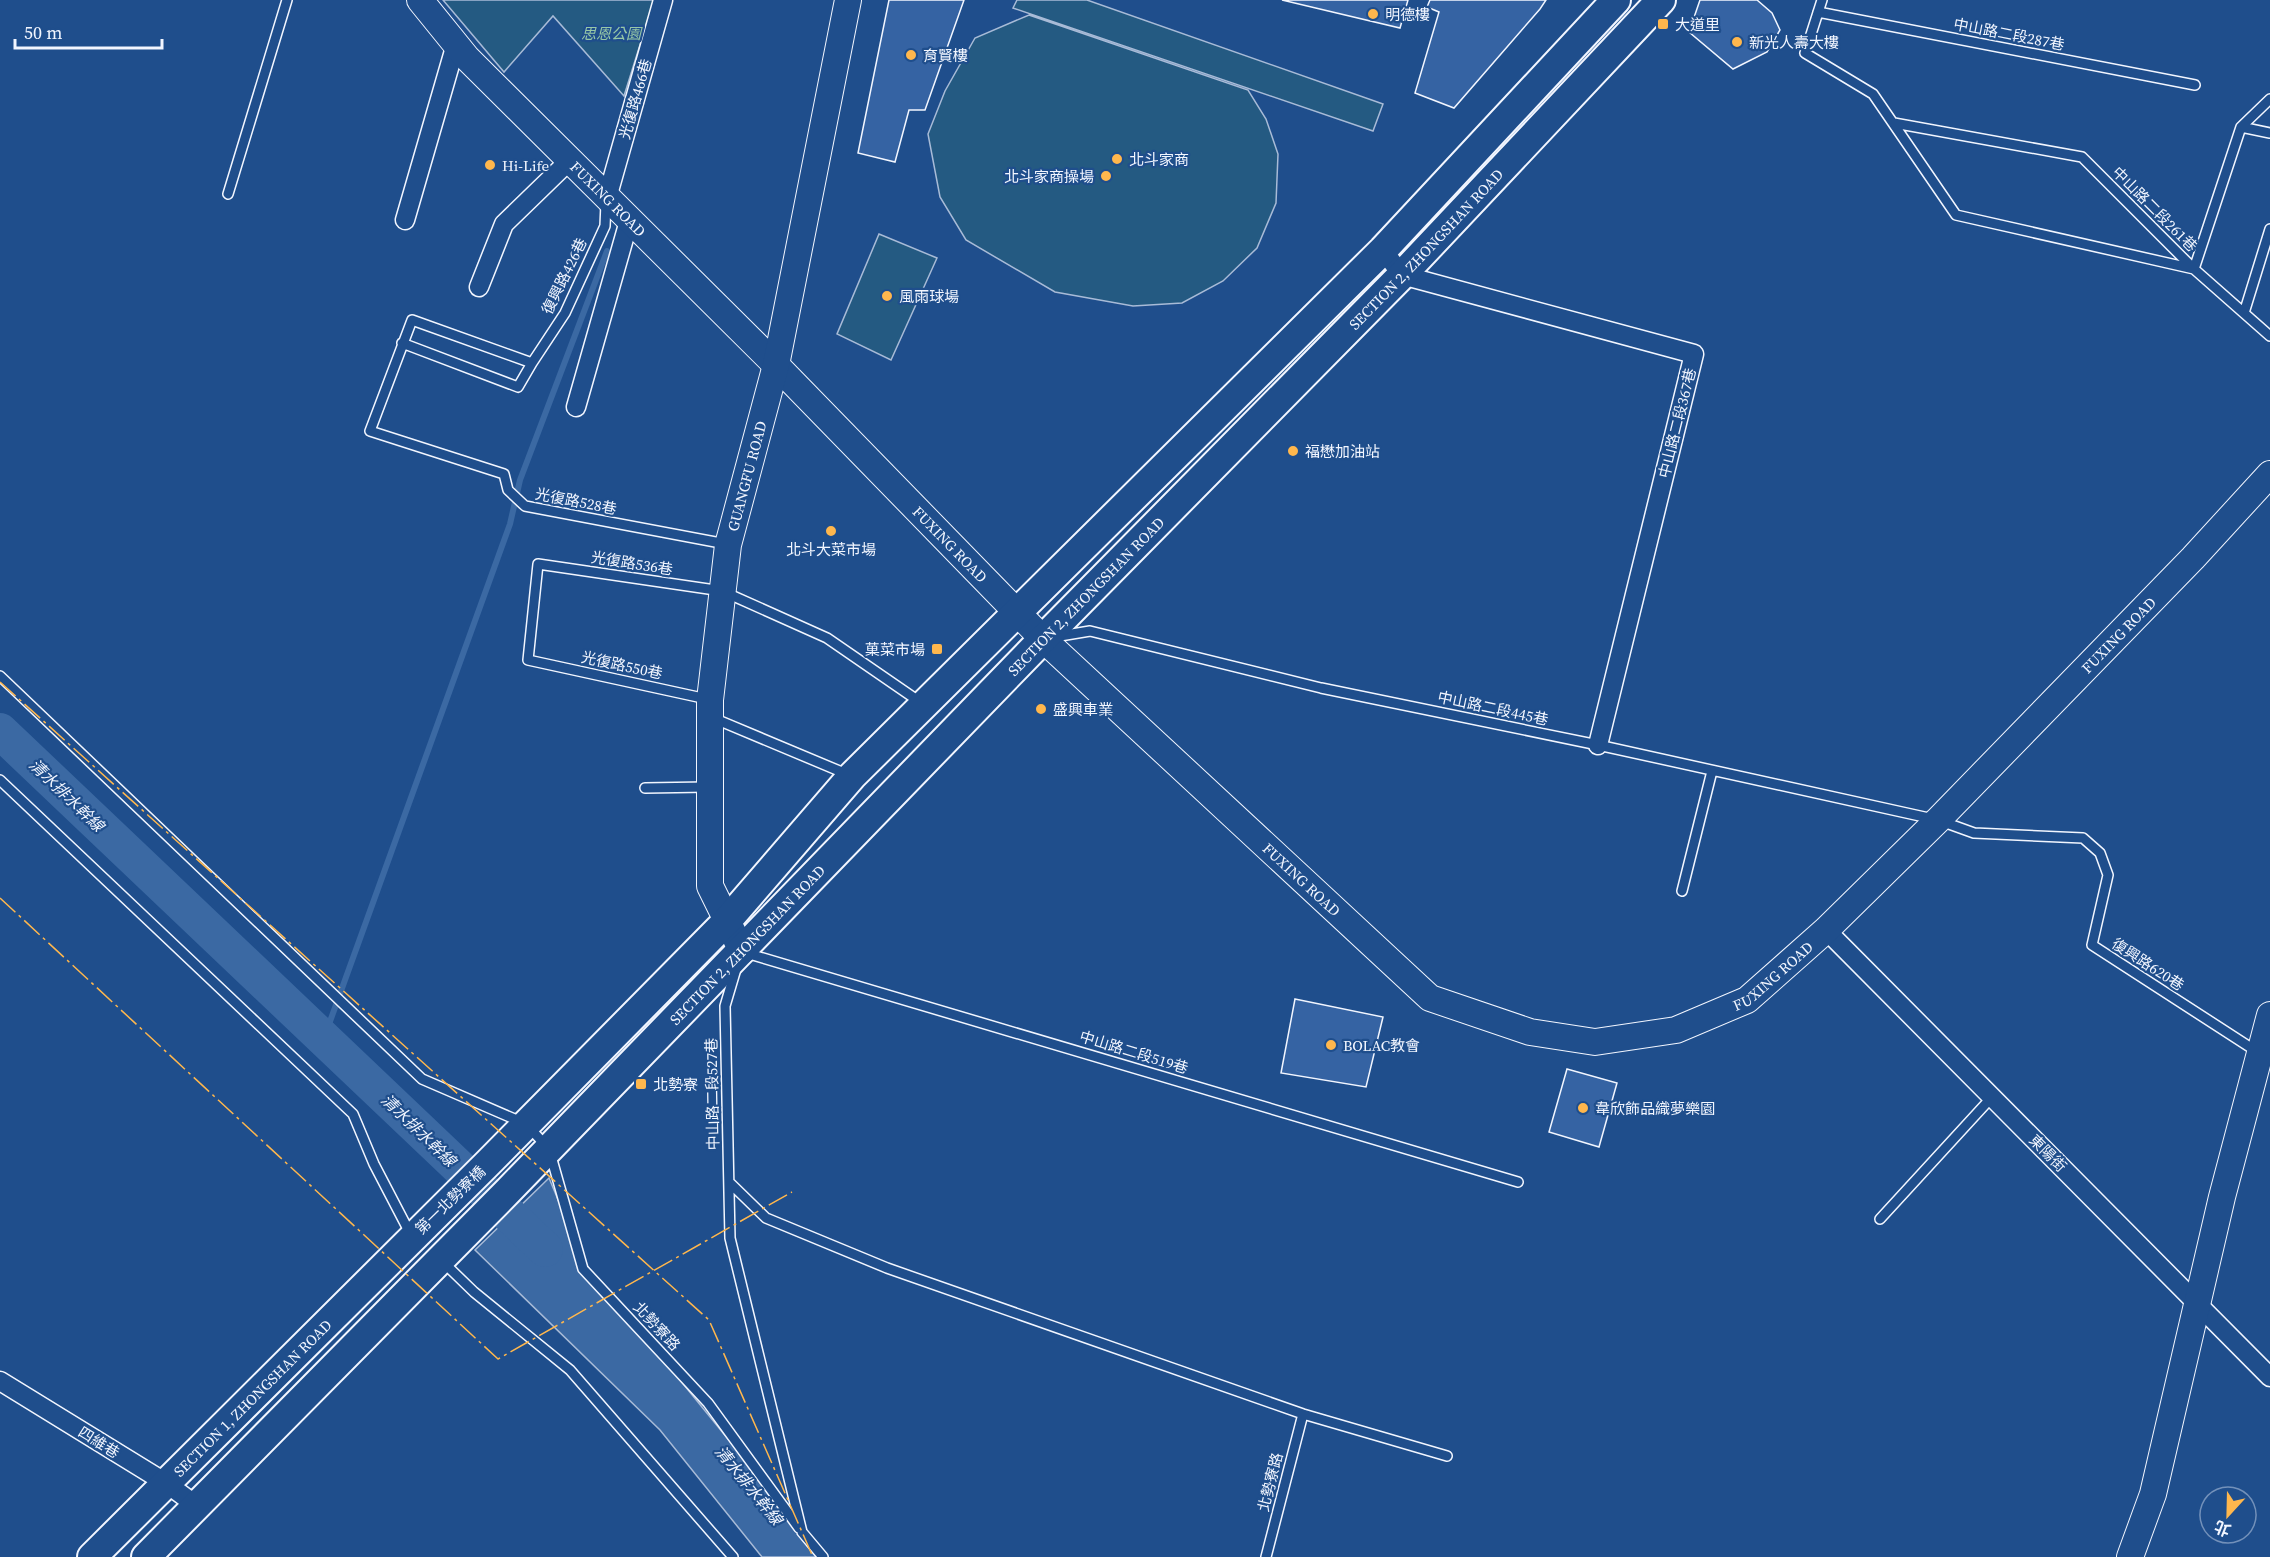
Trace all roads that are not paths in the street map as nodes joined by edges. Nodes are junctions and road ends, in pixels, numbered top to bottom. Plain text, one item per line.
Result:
1 (287, 0) edge
2 (420, 0) edge
3 (663, 0) edge
4 (848, 0) edge
5 (1616, 0) edge
6 (1661, 0) edge
7 (1822, 0) edge
8 (1818, 12) junction
9 (456, 44) junction
10 (2195, 85) dead end
11 (2270, 99) edge
12 (1893, 123) junction
13 (2241, 127) junction
14 (2270, 133) edge
15 (570, 160) junction
16 (228, 194) dead end
17 (607, 198) junction
18 (405, 220) dead end
19 (629, 221) junction
20 (2270, 229) edge
21 (1383, 250) junction
22 (2194, 269) junction
23 (1402, 275) junction
24 (479, 287) dead end
25 (2244, 313) junction
26 (2270, 336) edge
27 (402, 343) junction
28 (532, 363) junction
29 (776, 365) junction
30 (576, 407) dead end
31 (2270, 474) edge
32 (728, 545) junction
33 (722, 591) junction
34 (1017, 613) junction
35 (1043, 639) junction
36 (528, 660) joint
37 (0, 676) edge
38 (923, 705) junction
39 (709, 708) junction
40 (1598, 745) junction
41 (1712, 771) junction
42 (852, 776) junction
43 (0, 780) edge
44 (709, 787) junction
45 (645, 788) dead end
46 (1938, 820) junction
47 (1682, 891) dead end
48 (726, 922) junction
49 (1826, 930) junction
50 (742, 951) junction
51 (2270, 1015) edge
52 (2265, 1056) edge
53 (1992, 1097) junction
54 (526, 1124) junction
55 (549, 1149) junction
56 (488, 1163) joint
57 (729, 1182) junction
58 (1518, 1182) dead end
59 (1880, 1219) dead end
60 (412, 1238) junction
61 (441, 1259) junction
62 (2197, 1303) junction
63 (2270, 1377) edge
64 (0, 1381) edge
65 (1303, 1414) junction
66 (1447, 1456) dead end
67 (166, 1483) junction
68 (196, 1506) junction
69 (802, 1532) junction
70 (93, 1557) edge
71 (146, 1557) edge
72 (733, 1557) edge
73 (823, 1557) edge
74 (1266, 1557) edge
75 (2130, 1557) edge

1 - 16 lane
2 - 9 street, FUXING ROAD
3 - 17 street, 光復路466巷
4 - 29 street, GUANGFU ROAD
5 - 21 main road, SECTION 2, ZHONGSHAN ROAD
6 - 23 main road, SECTION 2, ZHONGSHAN ROAD
7 - 8 lane, 中山路二段261巷
8 - 10 lane, 中山路二段287巷
8 - 12 lane, 中山路二段261巷
9 - 15 street, FUXING ROAD
9 - 18 street
11 - 13 lane
12 - 22 lane, 中山路二段261巷
12 - 22 lane, 中山路二段261巷
13 - 14 lane
13 - 22 lane
15 - 17 street, FUXING ROAD
15 - 24 street
17 - 19 street, FUXING ROAD
17 - 28 lane, 復興路426巷
19 - 29 street, FUXING ROAD
19 - 30 street
20 - 25 lane
21 - 23 street
21 - 34 main road, SECTION 2, ZHONGSHAN ROAD
22 - 25 lane
23 - 35 main road, SECTION 2, ZHONGSHAN ROAD
23 - 40 street, 中山路二段367巷
25 - 26 lane
27 - 28 lane, 復興路426巷
27 - 28 lane
27 - 32 lane, 光復路528巷
29 - 32 street, GUANGFU ROAD
29 - 34 street, FUXING ROAD
31 - 46 street, FUXING ROAD
32 - 33 street, GUANGFU ROAD
33 - 36 lane, 光復路536巷
33 - 38 lane, 光復路536巷
33 - 39 street, GUANGFU ROAD
34 - 35 street, FUXING ROAD
34 - 38 main road, SECTION 2, ZHONGSHAN ROAD
35 - 40 lane, 中山路二段445巷
35 - 49 street, FUXING ROAD
35 - 50 main road, SECTION 2, ZHONGSHAN ROAD
36 - 39 lane, 光復路550巷
37 - 54 lane
38 - 42 main road, SECTION 2, ZHONGSHAN ROAD
39 - 42 lane, 光復路550巷
39 - 44 street, GUANGFU ROAD
40 - 41 lane, 中山路二段445巷
41 - 46 lane, 中山路二段445巷
41 - 47 lane
42 - 48 main road, SECTION 2, ZHONGSHAN ROAD
43 - 60 lane
44 - 45 lane
44 - 48 street, GUANGFU ROAD
46 - 49 street, FUXING ROAD
46 - 52 lane, 復興路620巷
48 - 50 street, GUANGFU ROAD
48 - 54 main road, SECTION 2, ZHONGSHAN ROAD
49 - 53 street, 東陽街
50 - 55 main road, SECTION 2, ZHONGSHAN ROAD
50 - 57 lane, 中山路二段527巷
50 - 58 lane, 中山路二段519巷
51 - 52 street
52 - 62 street
53 - 59 lane
53 - 62 street, 東陽街
54 - 55 lane, 北勢寮路
54 - 56 main road, SECTION 2, ZHONGSHAN ROAD
55 - 61 main road, SECTION 2, ZHONGSHAN ROAD
55 - 69 lane, 北勢寮路
56 - 60 main road, 第一北勢寮橋
57 - 65 lane
57 - 69 lane, 中山路二段527巷
60 - 67 main road, SECTION 1, ZHONGSHAN ROAD
61 - 68 main road
61 - 72 lane
62 - 63 street, 東陽街
62 - 75 street
64 - 67 street, 四維巷
65 - 66 lane
65 - 74 lane, 北勢寮路
67 - 68 street, 四維巷
67 - 70 main road, SECTION 1, ZHONGSHAN ROAD
68 - 71 main road
69 - 73 lane, 北勢寮路

